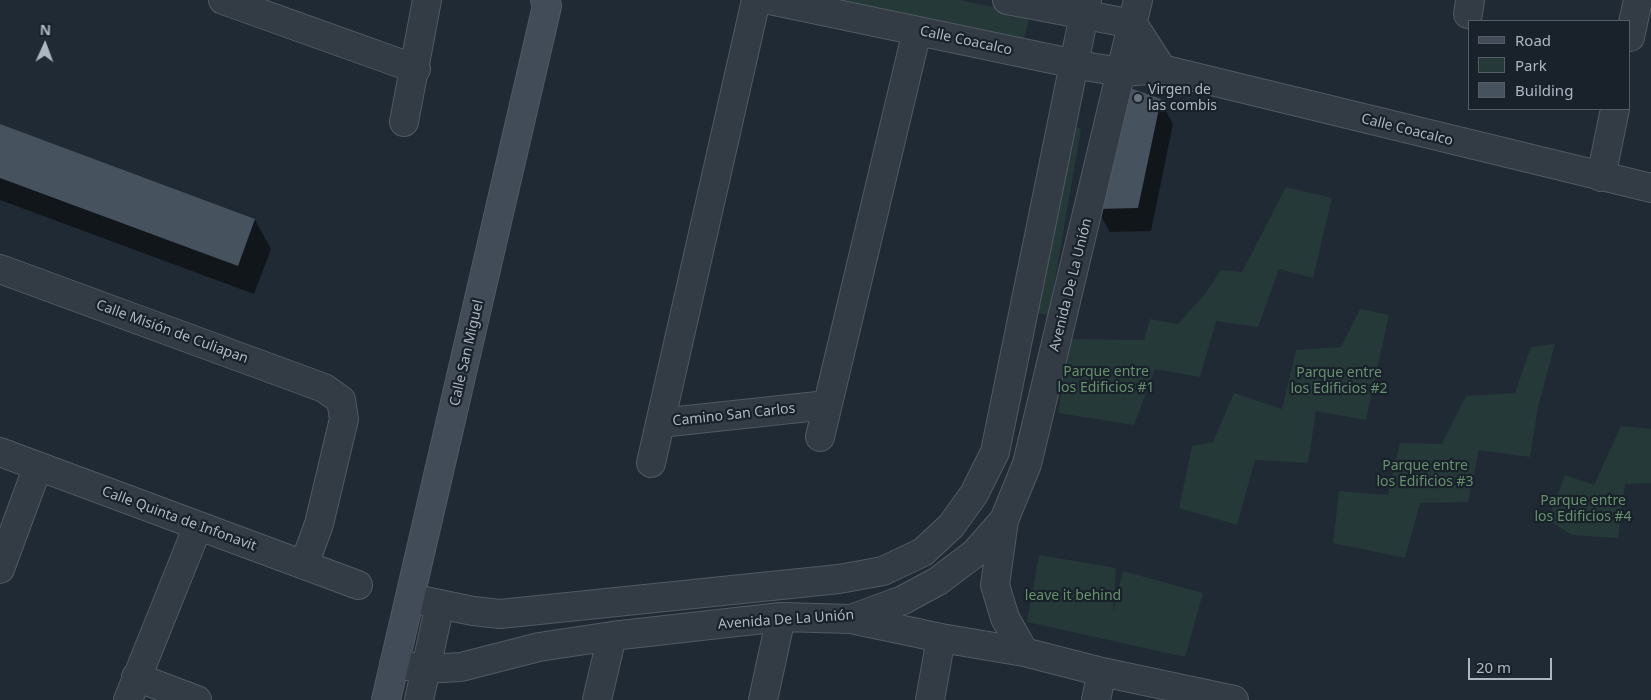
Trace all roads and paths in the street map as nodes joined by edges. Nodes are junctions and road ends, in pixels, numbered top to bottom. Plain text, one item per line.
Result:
1 (222, 0) edge
2 (427, 0) edge
3 (756, 0) edge
4 (770, 0) edge
5 (1007, 0) edge
6 (549, 2) edge
7 (1085, 8) edge
8 (1136, 12) edge
9 (917, 31) junction
10 (1074, 64) junction
11 (416, 69) junction
12 (1162, 69) junction
13 (1122, 72) junction
14 (1615, 110) edge
15 (404, 122) dead end
16 (1601, 177) junction
17 (1651, 188) edge
18 (0, 269) edge
19 (827, 405) junction
20 (660, 423) junction
21 (820, 437) dead end
22 (0, 452) edge
23 (651, 463) dead end
24 (38, 466) junction
25 (1004, 520) junction
26 (198, 526) junction
27 (304, 565) junction
28 (0, 569) edge
29 (358, 585) dead end
30 (410, 598) junction
31 (440, 604) junction
32 (781, 617) junction
33 (850, 619) junction
34 (612, 636) junction
35 (941, 638) junction
36 (1024, 652) junction
37 (394, 664) junction
38 (426, 669) junction
39 (1102, 672) junction
40 (132, 689) edge
41 (197, 700) edge
42 (386, 700) edge
43 (420, 700) edge
44 (597, 700) edge
45 (764, 700) edge
46 (930, 700) edge
47 (1096, 700) edge
48 (1234, 700) edge

1 - 11 street
2 - 11 street
3 - 20 street, Camino San Carlos
4 - 9 street, Calle Coacalco
5 - 7 street
6 - 30 street, Calle San Miguel
7 - 8 street
7 - 10 street
8 - 12 street
8 - 13 street, Avenida De La Unión
9 - 10 street, Calle Coacalco
9 - 19 street
10 - 13 street, Calle Coacalco
10 - 31 street
11 - 15 street
12 - 13 street, Calle Coacalco
12 - 16 street, Calle Coacalco
13 - 25 street, Avenida De La Unión
14 - 16 street
16 - 17 street, Calle Coacalco
18 - 27 street, Calle Misión de Culiapan
19 - 20 street, Camino San Carlos
19 - 21 street
20 - 23 street
22 - 24 street, Calle Quinta de Infonavit
24 - 26 street, Calle Quinta de Infonavit
24 - 28 street
25 - 33 street, Avenida De La Unión
25 - 36 street
26 - 27 street, Calle Quinta de Infonavit
26 - 40 street
27 - 29 street, Calle Quinta de Infonavit
30 - 31 street
30 - 37 street, Calle San Miguel
31 - 38 street
32 - 33 street, Avenida De La Unión
32 - 34 street, Avenida De La Unión
32 - 45 street
33 - 35 street
34 - 38 street, Avenida De La Unión
34 - 44 street
35 - 36 street
35 - 46 street
36 - 39 street
37 - 38 street, Avenida De La Unión
37 - 42 street, Calle San Miguel
38 - 43 street
39 - 47 street
39 - 48 street
40 - 41 street

